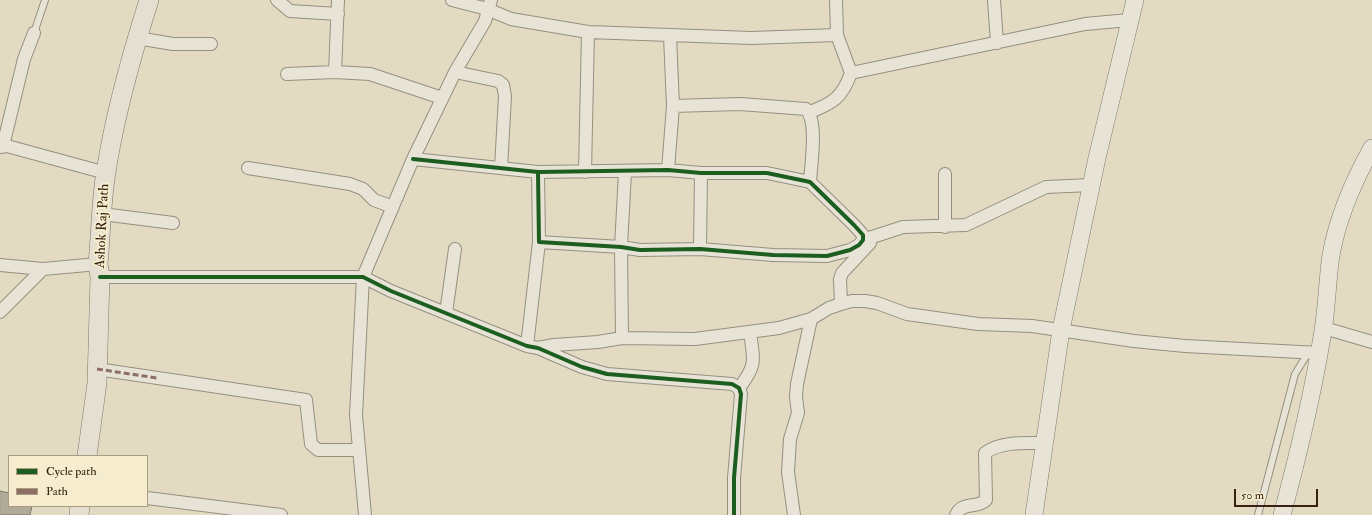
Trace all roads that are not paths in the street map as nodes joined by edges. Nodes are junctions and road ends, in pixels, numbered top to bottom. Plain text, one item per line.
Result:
1 (45, 0) edge
2 (149, 0) edge
3 (277, 0) edge
4 (338, 0) edge
5 (452, 0) edge
6 (836, 0) edge
7 (994, 0) edge
8 (1135, 0) edge
9 (489, 4) edge
10 (338, 14) junction
11 (1129, 20) junction
12 (588, 32) junction
13 (34, 33) joint
14 (837, 35) junction
15 (670, 36) junction
16 (137, 38) junction
17 (997, 43) junction
18 (211, 44) dead end
19 (335, 72) junction
20 (455, 72) junction
21 (850, 73) junction
22 (287, 74) dead end
23 (442, 98) junction
24 (674, 106) junction
25 (810, 112) junction
26 (2, 147) edge
27 (1372, 148) edge
28 (413, 159) junction
29 (248, 168) dead end
30 (501, 168) junction
31 (668, 170) junction
32 (538, 172) junction
33 (585, 172) junction
34 (625, 172) junction
35 (701, 173) junction
36 (106, 174) junction
37 (945, 174) dead end
38 (810, 182) junction
39 (1091, 185) junction
40 (393, 207) junction
41 (102, 214) junction
42 (173, 223) dead end
43 (945, 227) junction
44 (878, 234) junction
45 (863, 240) junction
46 (539, 242) junction
47 (621, 247) junction
48 (455, 249) dead end
49 (700, 249) junction
50 (0, 265) edge
51 (43, 269) junction
52 (99, 270) junction
53 (362, 277) junction
54 (841, 304) junction
55 (0, 312) edge
56 (446, 313) junction
57 (811, 319) junction
58 (1324, 328) junction
59 (1061, 330) junction
60 (750, 333) junction
61 (622, 338) junction
62 (1372, 342) edge
63 (533, 347) junction
64 (1314, 353) junction
65 (97, 369) junction
66 (739, 388) junction
67 (1045, 443) junction
68 (358, 450) junction
69 (87, 455) edge
70 (148, 498) edge
71 (282, 515) edge
72 (365, 515) edge
73 (734, 515) edge
74 (794, 515) edge
75 (956, 515) edge
76 (1034, 515) edge
77 (1258, 515) edge
78 (1282, 515) edge

1 - 13 lane
2 - 16 main road, Ashok Raj Path
3 - 10 street
4 - 10 street
5 - 9 street
6 - 14 street
7 - 17 street
8 - 11 street
9 - 12 street
9 - 20 street
10 - 19 street
11 - 17 street
11 - 39 street
12 - 15 street
12 - 33 street
13 - 26 street
14 - 15 street
14 - 21 street
15 - 24 street
16 - 18 street
16 - 36 main road, Ashok Raj Path
17 - 21 street
19 - 22 street
19 - 23 street
20 - 23 street
20 - 30 street
21 - 25 street
23 - 28 street
24 - 25 street
24 - 31 street
25 - 38 street
26 - 36 street
27 - 58 street
28 - 30 street
28 - 40 street
29 - 40 street
30 - 32 street
31 - 34 street
31 - 35 street
32 - 33 street
32 - 46 street
33 - 34 street
34 - 47 street
35 - 38 street
35 - 49 street
36 - 41 main road, Ashok Raj Path
37 - 43 street
38 - 45 street
39 - 43 street
39 - 59 street
40 - 53 street
41 - 42 street
41 - 52 main road, Ashok Raj Path
43 - 44 street
44 - 45 street
44 - 54 street
45 - 49 street
46 - 47 street
46 - 63 street
47 - 49 street
47 - 61 street
48 - 56 street
50 - 51 street
51 - 52 street
51 - 55 street
52 - 53 street
52 - 65 main road, Ashok Raj Path
53 - 56 street
53 - 68 street
54 - 57 street
54 - 59 street
56 - 63 street
57 - 60 street
57 - 74 street
58 - 62 street
58 - 64 street
59 - 64 street
59 - 67 street
60 - 61 street
60 - 66 street
61 - 63 street
63 - 66 street
64 - 77 lane
64 - 78 street
65 - 68 street
65 - 69 main road, Ashok Raj Path
66 - 73 street
67 - 75 street
67 - 76 street
68 - 72 street
70 - 71 street

